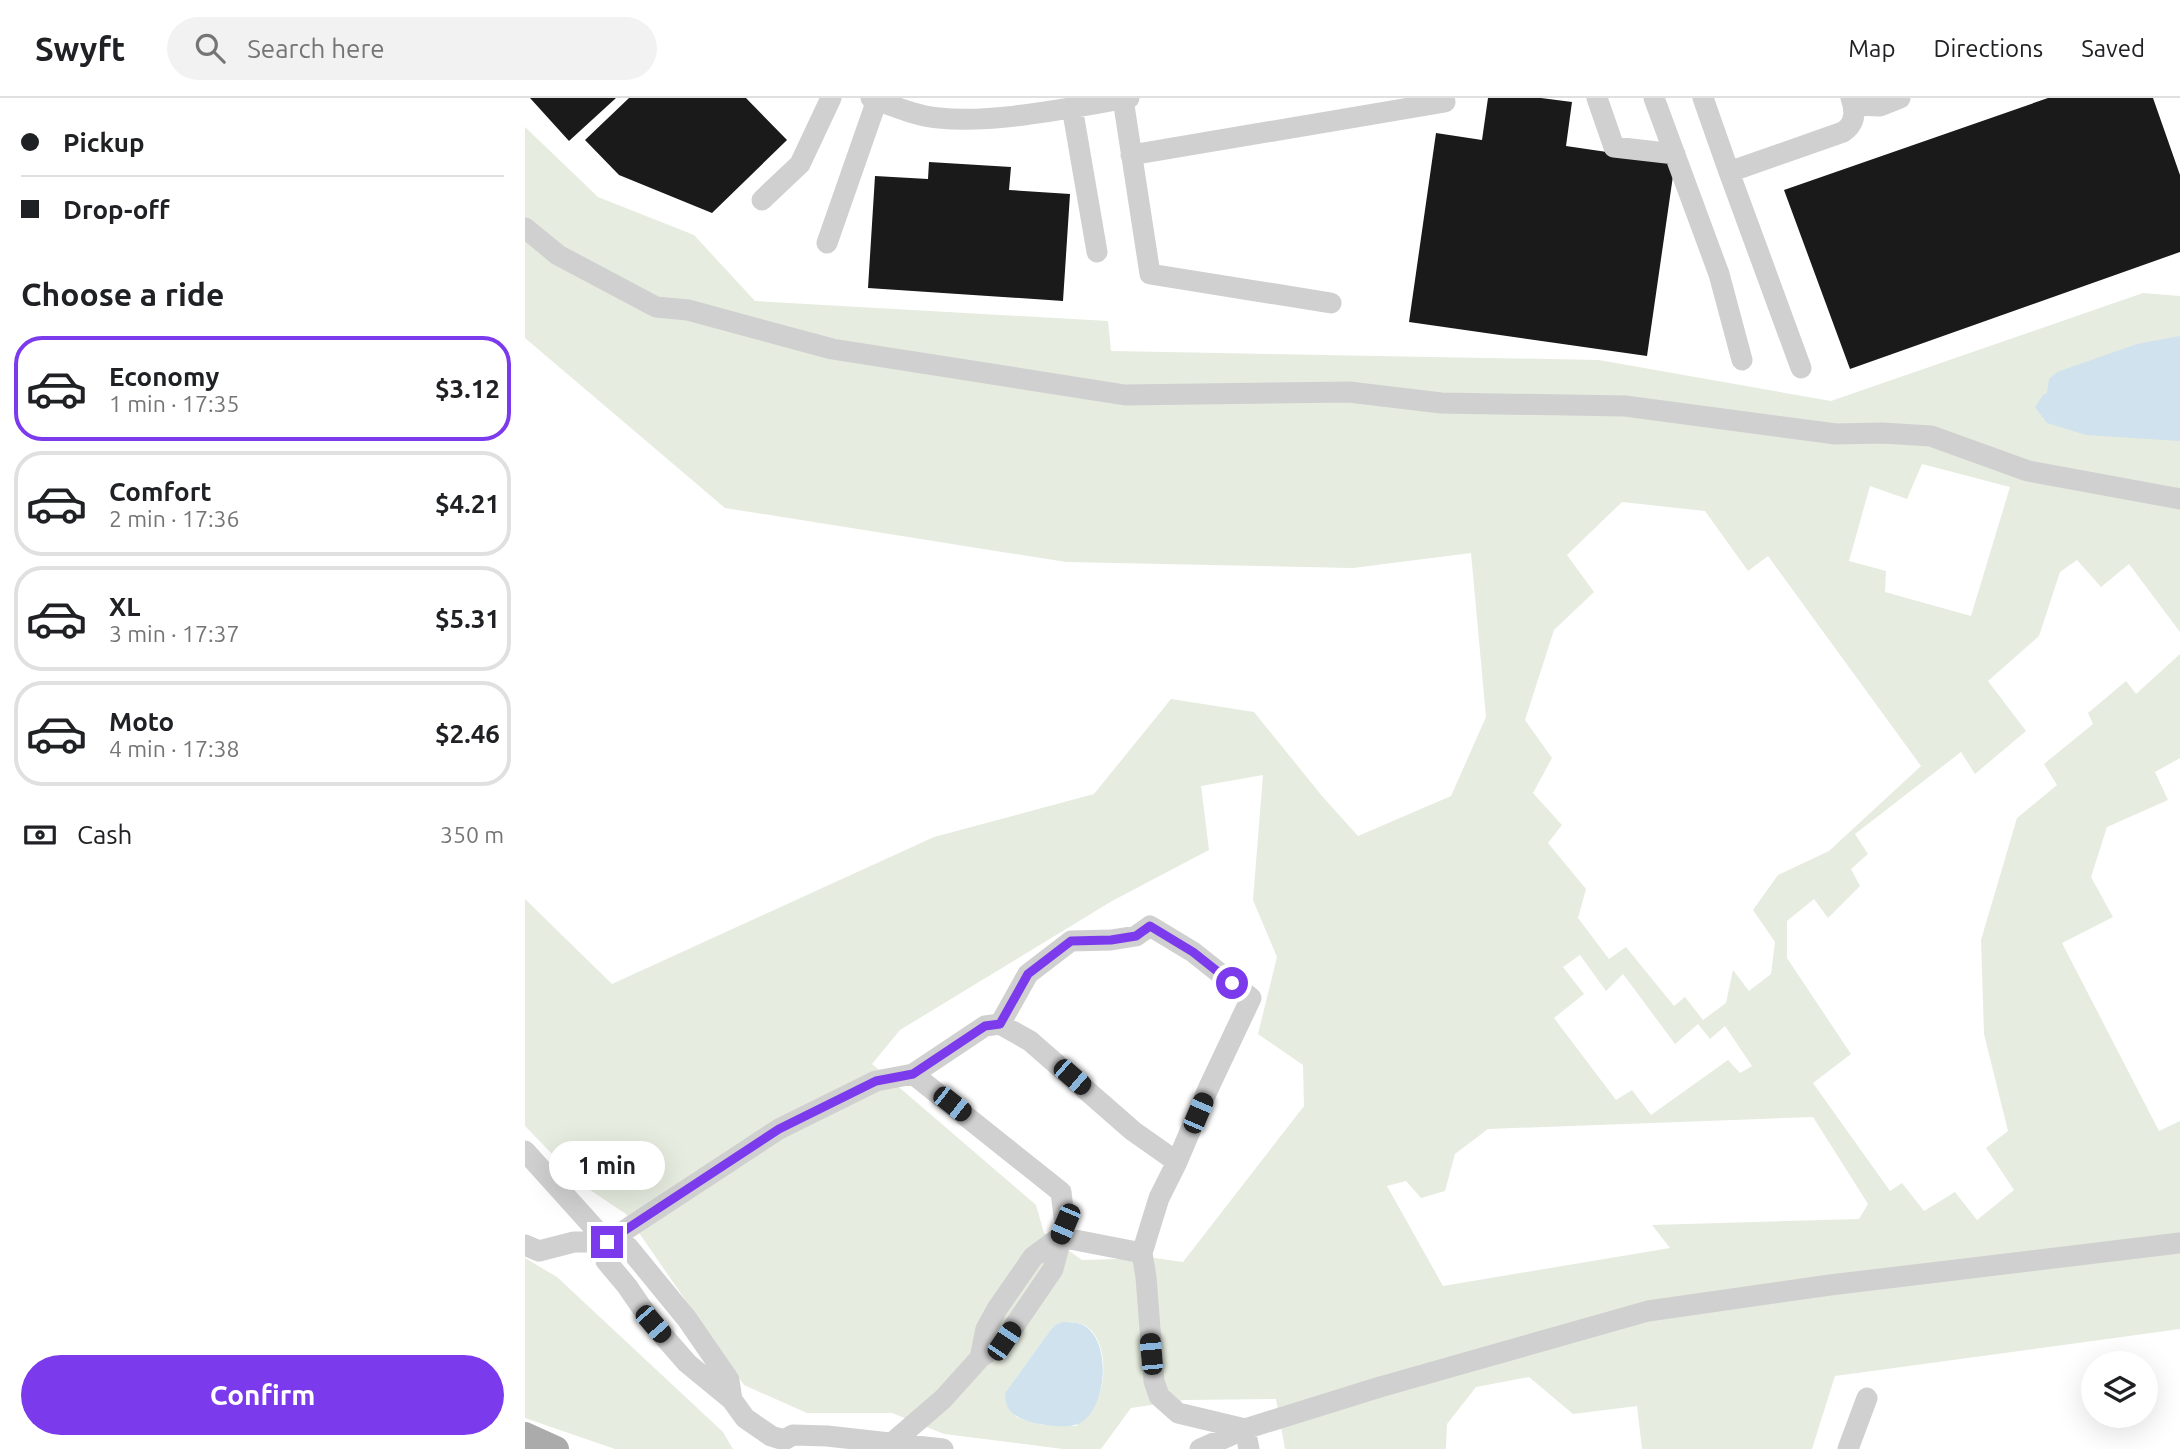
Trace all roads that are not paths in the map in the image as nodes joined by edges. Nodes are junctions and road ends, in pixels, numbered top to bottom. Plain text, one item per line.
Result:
1 (831, 98) edge
2 (1129, 98) edge
3 (1597, 98) edge
4 (1654, 98) edge
5 (1703, 98) edge
6 (1900, 98) edge
7 (874, 99) edge
8 (1123, 99) edge
9 (1852, 102) edge
10 (1445, 103) dead end
11 (1002, 107) edge
12 (1072, 107) junction
13 (1353, 108) edge
14 (1675, 153) junction
15 (1131, 155) junction
16 (1729, 172) junction
17 (762, 200) dead end
18 (525, 228) edge
19 (827, 243) dead end
20 (1097, 252) dead end
21 (1331, 303) dead end
22 (1742, 360) dead end
23 (1801, 368) dead end
24 (2180, 499) edge
25 (1000, 1024) junction
26 (913, 1074) junction
27 (525, 1151) edge
28 (1178, 1162) junction
29 (1060, 1237) junction
30 (607, 1242) junction
31 (2180, 1243) edge
32 (525, 1245) edge
33 (1142, 1253) junction
34 (1867, 1398) dead end
35 (731, 1400) junction
36 (525, 1435) edge
37 (1247, 1439) edge
38 (797, 1442) edge
39 (770, 1443) edge
40 (891, 1443) junction
41 (556, 1449) edge
42 (943, 1449) edge
43 (1200, 1449) edge
44 (1848, 1449) edge

1 - 17 street
2 - 8 street
3 - 14 street
4 - 14 street
5 - 16 street
6 - 9 street
7 - 11 street
7 - 19 street
8 - 12 street
8 - 15 street
9 - 16 street
10 - 13 street
11 - 12 street
12 - 20 street
13 - 15 street
14 - 22 street
15 - 21 street
16 - 23 street
18 - 24 street
25 - 26 street
25 - 28 street
25 - 28 street
26 - 29 street
26 - 30 street
27 - 30 street
28 - 33 street
29 - 33 street
29 - 40 street
30 - 32 street
30 - 35 street
30 - 35 street
31 - 37 street
33 - 37 street
34 - 44 street
35 - 39 street
36 - 41 main road
37 - 43 street
38 - 39 street
38 - 40 street
40 - 42 street

